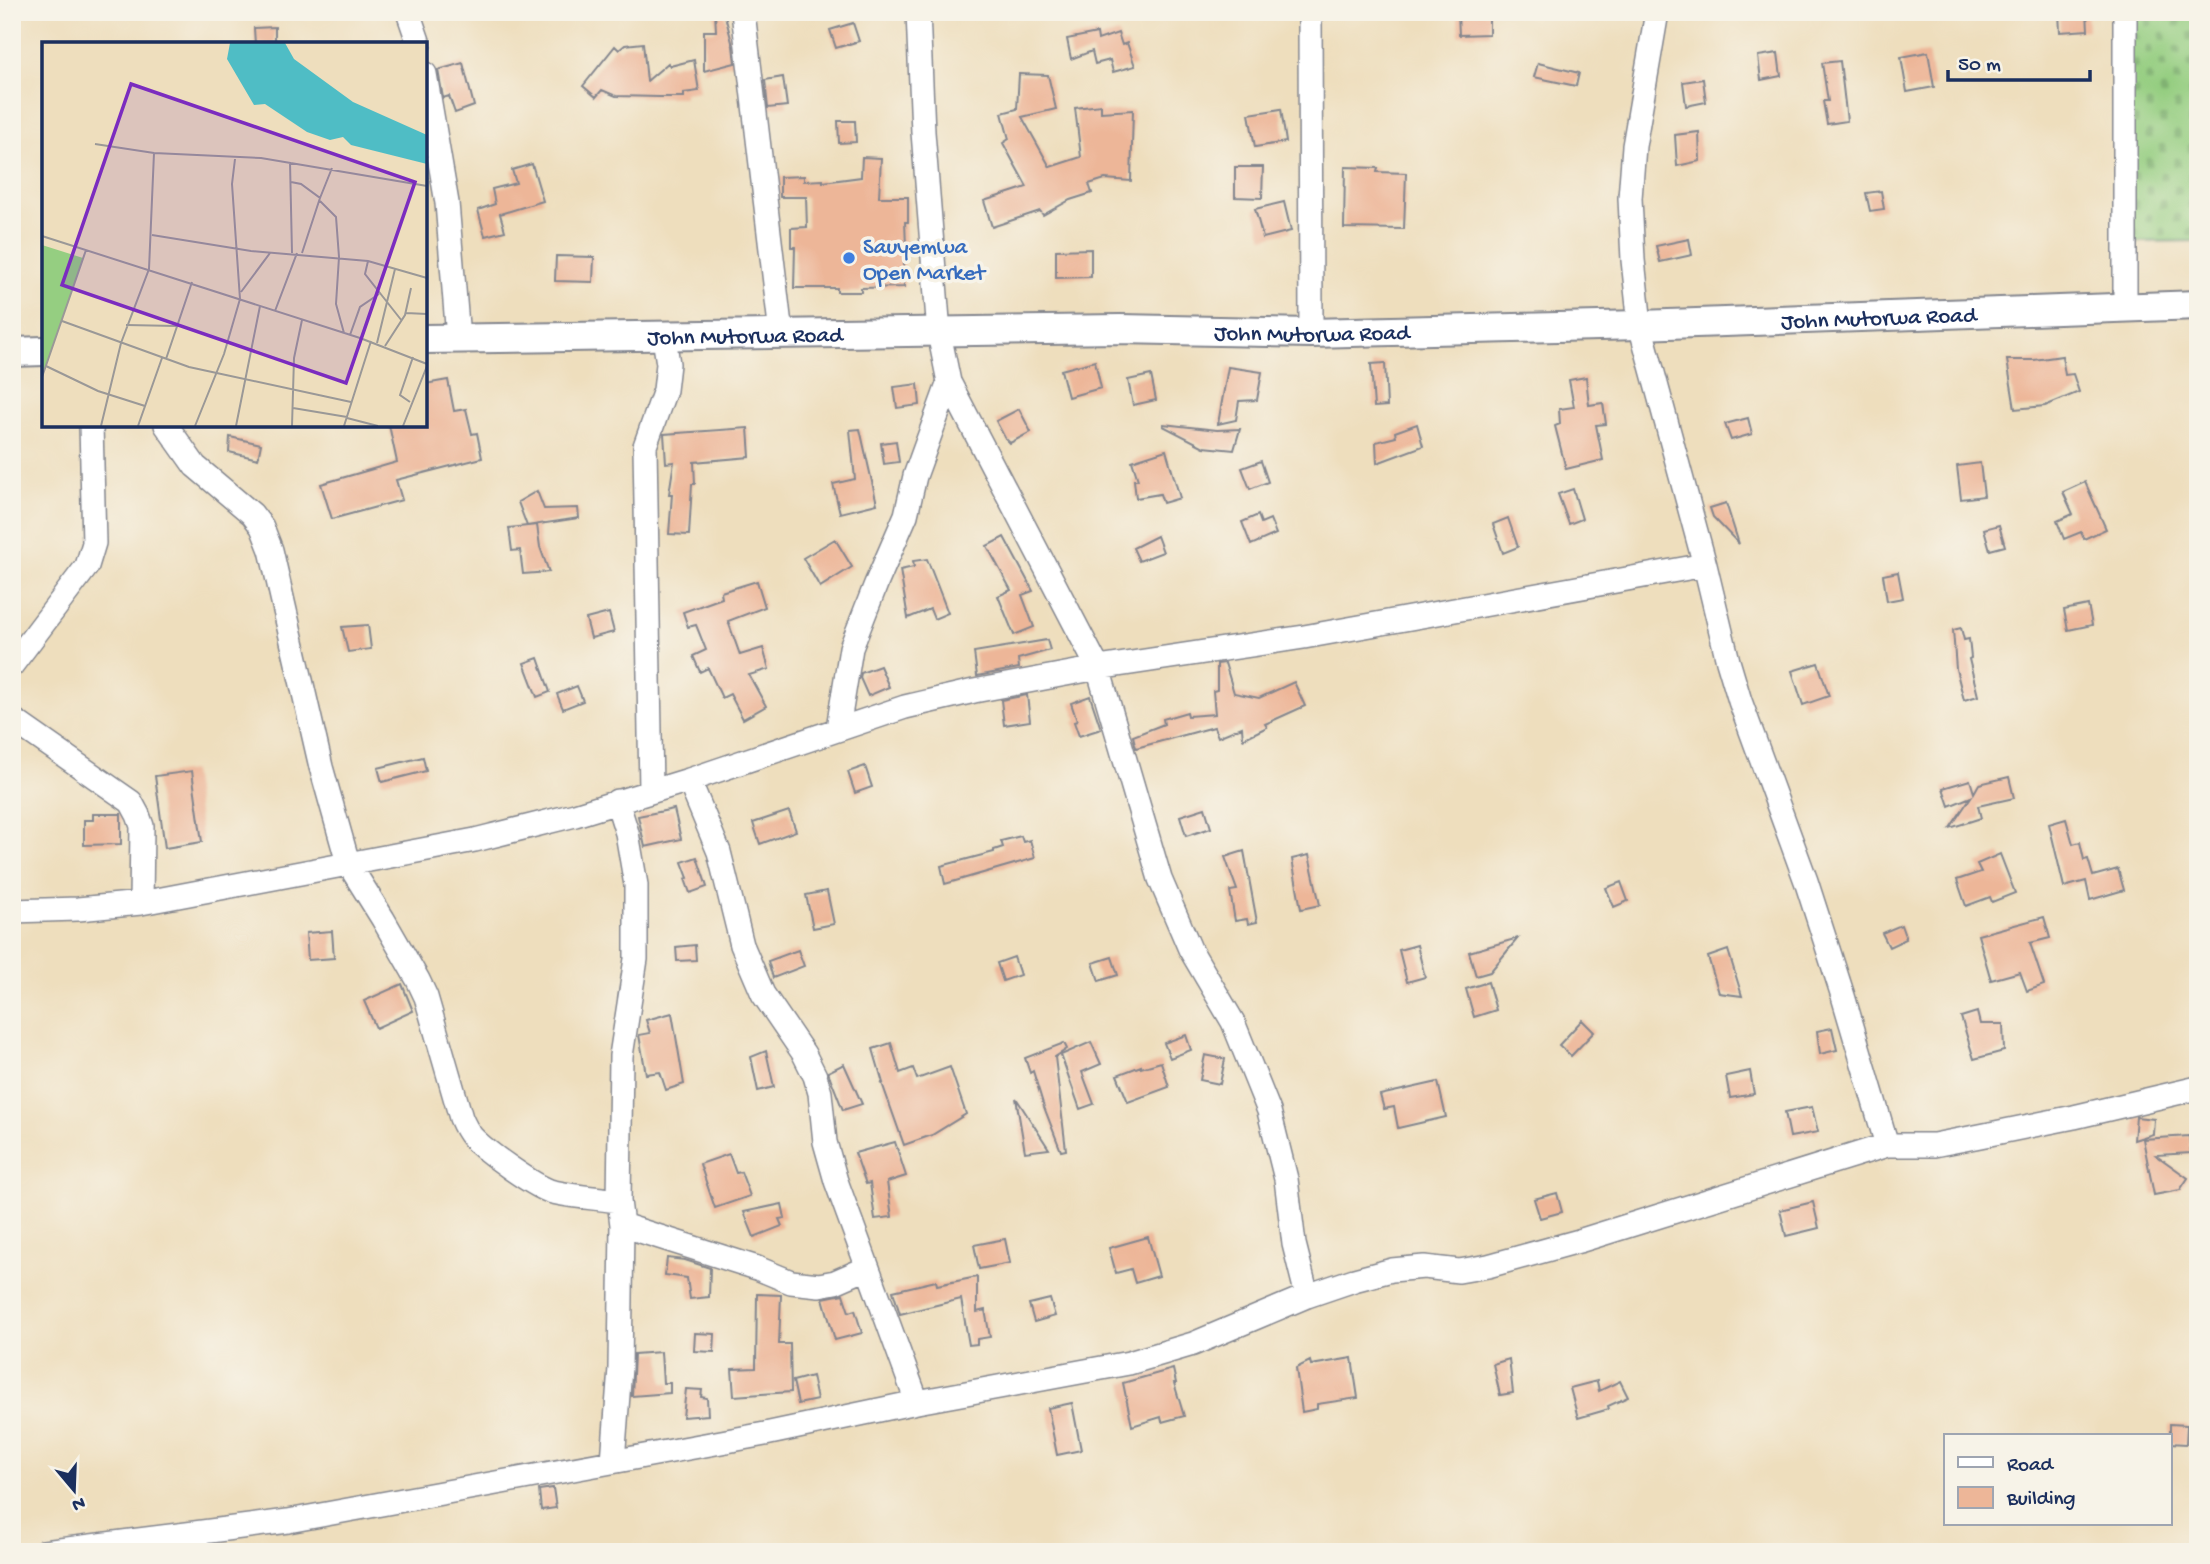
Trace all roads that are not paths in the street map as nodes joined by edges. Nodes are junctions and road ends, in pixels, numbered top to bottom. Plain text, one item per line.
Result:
1 (408, 12) edge
2 (743, 12) edge
3 (918, 12) edge
4 (1310, 12) edge
5 (1657, 12) edge
6 (2125, 12) edge
7 (418, 42) edge
8 (427, 86) edge
9 (2198, 305) edge
10 (2125, 307) junction
11 (1640, 325) junction
12 (939, 333) junction
13 (1311, 333) junction
14 (781, 334) junction
15 (664, 337) junction
16 (458, 338) junction
17 (427, 339) edge
18 (42, 351) edge
19 (12, 352) edge
20 (949, 382) junction
21 (90, 427) edge
22 (167, 427) edge
23 (1705, 565) junction
24 (12, 665) edge
25 (1098, 668) junction
26 (12, 719) edge
27 (838, 729) junction
28 (689, 780) junction
29 (651, 790) junction
30 (617, 801) junction
31 (348, 863) junction
32 (141, 903) junction
33 (12, 911) edge
34 (2198, 1087) edge
35 (1886, 1145) junction
36 (619, 1201) junction
37 (622, 1225) junction
38 (867, 1268) junction
39 (1307, 1296) junction
40 (917, 1402) junction
41 (613, 1461) junction
42 (44, 1552) edge

1 - 7 street
2 - 14 street
3 - 12 street
4 - 13 street
5 - 11 street
6 - 10 street
8 - 16 street
9 - 10 street, John Mutorwa Road
10 - 11 street, John Mutorwa Road
11 - 13 street, John Mutorwa Road
11 - 23 street
12 - 13 street, John Mutorwa Road
12 - 14 street, John Mutorwa Road
12 - 20 street
14 - 15 street, John Mutorwa Road
15 - 16 street, John Mutorwa Road
15 - 29 street
16 - 17 street, John Mutorwa Road
18 - 19 street
20 - 25 street
20 - 27 street
21 - 24 street
22 - 31 street
23 - 25 street
23 - 35 street
25 - 27 street
25 - 39 street
26 - 32 street
27 - 28 street
28 - 29 street
28 - 38 street
29 - 30 street
30 - 31 street
30 - 36 street
31 - 32 street
31 - 36 street
32 - 33 street
34 - 35 street
35 - 39 street
36 - 37 street
37 - 38 street
37 - 41 street
38 - 40 street
39 - 40 street
40 - 41 street
41 - 42 street

